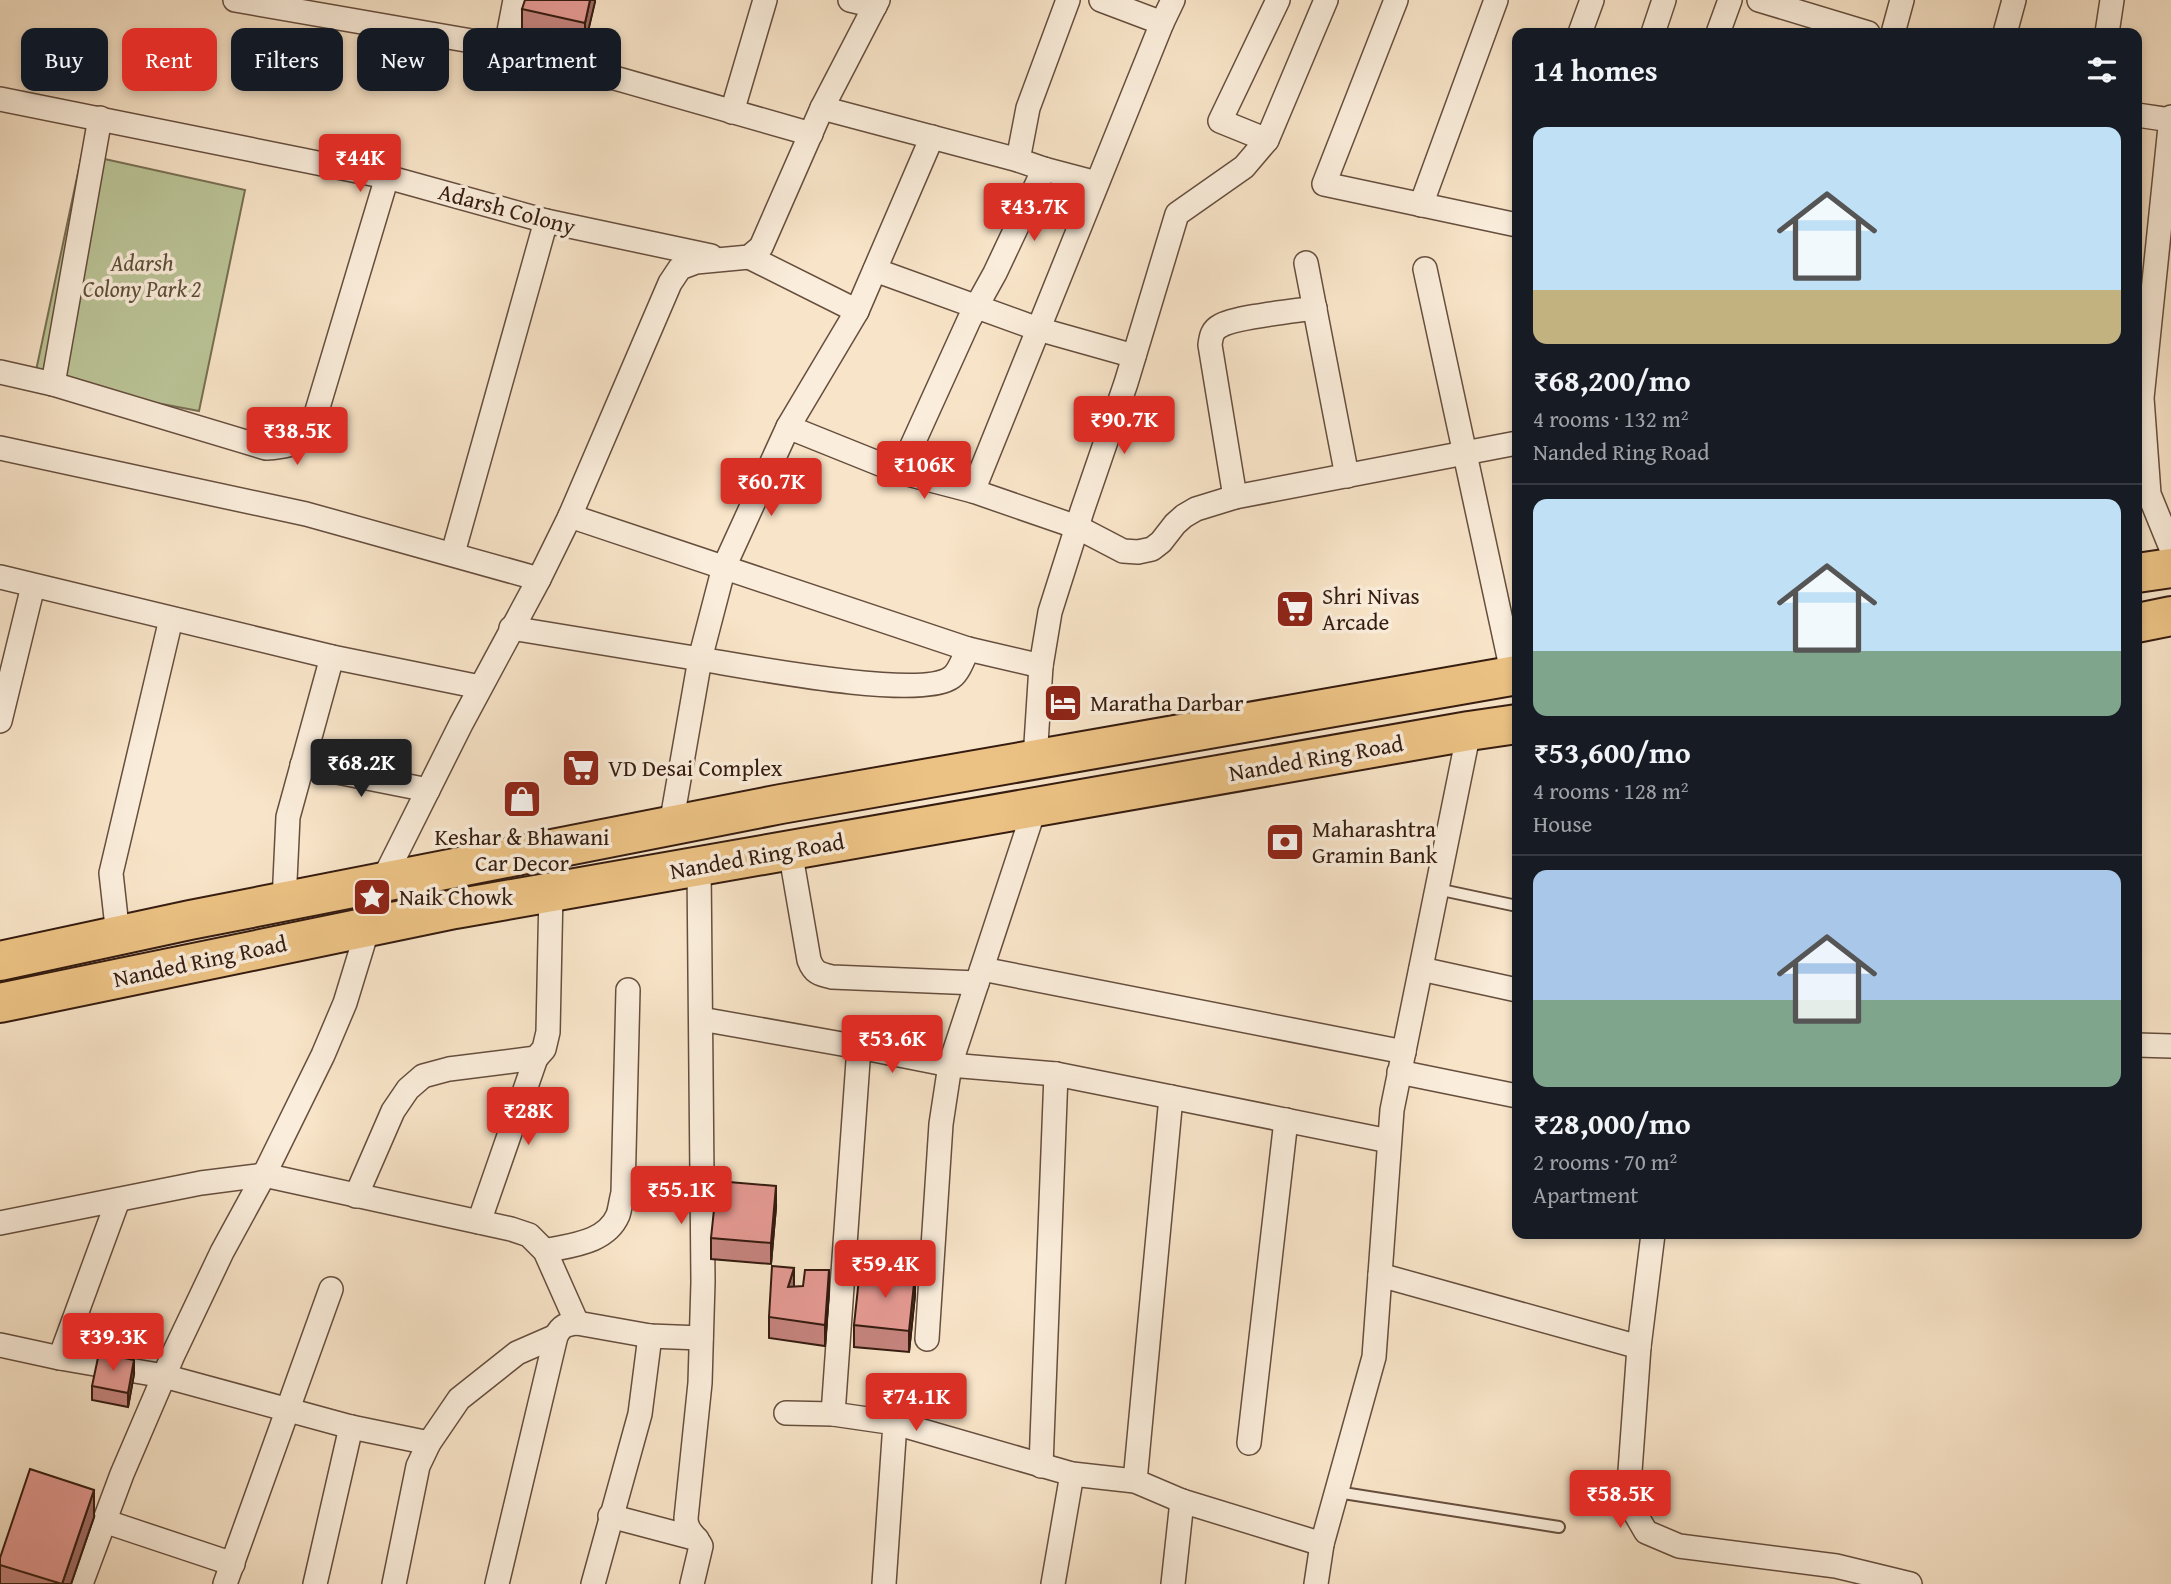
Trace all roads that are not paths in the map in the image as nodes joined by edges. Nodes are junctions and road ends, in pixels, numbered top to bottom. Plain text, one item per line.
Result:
1 (235, 0) edge
2 (514, 0) edge
3 (765, 0) edge
4 (850, 0) edge
5 (1068, 0) edge
6 (1101, 0) edge
7 (1173, 0) edge
8 (1278, 0) edge
9 (1396, 0) edge
10 (1496, 0) edge
11 (1592, 0) edge
12 (1664, 0) edge
13 (1730, 0) edge
14 (1759, 0) edge
15 (1902, 0) edge
16 (2014, 0) edge
17 (2112, 0) edge
18 (1318, 2) edge
19 (876, 3) edge
20 (1812, 17) edge
21 (1162, 23) junction
22 (509, 28) edge
23 (1582, 28) edge
24 (1655, 28) edge
25 (1720, 28) edge
26 (1850, 28) edge
27 (1894, 28) edge
28 (2006, 28) edge
29 (2108, 28) edge
30 (463, 40) edge
31 (621, 80) edge
32 (0, 99) edge
33 (822, 108) junction
34 (732, 112) junction
35 (2142, 116) edge
36 (100, 118) junction
37 (2171, 119) edge
38 (811, 134) junction
39 (932, 137) junction
40 (1267, 140) junction
41 (1018, 160) junction
42 (1044, 169) junction
43 (387, 177) junction
44 (1097, 183) junction
45 (1421, 205) junction
46 (1512, 218) edge
47 (546, 221) junction
48 (737, 258) junction
49 (1306, 263) dead end
50 (1425, 269) dead end
51 (875, 270) junction
52 (976, 307) junction
53 (1315, 308) junction
54 (857, 311) junction
55 (1038, 329) junction
56 (1134, 356) junction
57 (0, 372) edge
58 (52, 384) junction
59 (788, 427) junction
60 (1512, 444) edge
61 (0, 448) edge
62 (1465, 453) junction
63 (900, 472) junction
64 (1347, 476) junction
65 (973, 491) junction
66 (1236, 497) junction
67 (570, 516) junction
68 (1077, 527) junction
69 (2171, 548) edge
70 (453, 553) junction
71 (724, 567) junction
72 (2171, 568) edge
73 (2142, 572) edge
74 (0, 577) edge
75 (539, 579) junction
76 (33, 586) junction
77 (2171, 617) edge
78 (171, 619) junction
79 (2142, 622) edge
80 (511, 628) junction
81 (968, 649) junction
82 (332, 657) junction
83 (700, 659) junction
84 (1512, 662) edge
85 (1041, 666) junction
86 (1512, 676) edge
87 (480, 687) junction
88 (0, 721) edge
89 (1512, 725) edge
90 (1469, 731) junction
91 (1035, 759) junction
92 (302, 765) junction
93 (428, 790) junction
94 (1035, 807) junction
95 (671, 825) junction
96 (790, 850) junction
97 (699, 866) junction
98 (382, 882) junction
99 (1437, 889) junction
100 (551, 892) junction
101 (284, 902) junction
102 (1512, 905) edge
103 (369, 927) junction
104 (118, 936) junction
105 (0, 961) edge
106 (1421, 968) junction
107 (979, 976) junction
108 (1512, 989) edge
109 (628, 990) dead end
110 (0, 1003) edge
111 (701, 1019) junction
112 (2142, 1045) edge
113 (2171, 1046) edge
114 (859, 1047) junction
115 (536, 1058) junction
116 (1401, 1062) junction
117 (950, 1065) junction
118 (1056, 1074) junction
119 (1512, 1095) edge
120 (1171, 1097) junction
121 (1286, 1120) junction
122 (1389, 1141) junction
123 (264, 1175) junction
124 (356, 1196) junction
125 (118, 1200) junction
126 (479, 1222) junction
127 (0, 1223) edge
128 (1652, 1239) edge
129 (545, 1251) junction
130 (1380, 1275) junction
131 (331, 1289) dead end
132 (577, 1323) junction
133 (555, 1336) junction
134 (650, 1336) junction
135 (701, 1338) junction
136 (927, 1339) dead end
137 (0, 1345) edge
138 (1639, 1347) junction
139 (60, 1358) junction
140 (164, 1376) junction
141 (288, 1411) junction
142 (786, 1412) dead end
143 (833, 1415) junction
144 (895, 1423) junction
145 (351, 1427) junction
146 (429, 1443) junction
147 (1249, 1443) dead end
148 (1041, 1466) junction
149 (1072, 1474) junction
150 (1135, 1481) junction
151 (1337, 1492) junction
152 (1182, 1501) junction
153 (610, 1516) junction
154 (104, 1521) junction
155 (1559, 1527) dead end
156 (697, 1539) junction
157 (1322, 1544) junction
158 (229, 1574) edge
159 (81, 1584) edge
160 (316, 1584) edge
161 (394, 1584) edge
162 (497, 1584) edge
163 (593, 1584) edge
164 (692, 1584) edge
165 (884, 1584) edge
166 (1053, 1584) edge
167 (1173, 1584) edge
168 (1316, 1584) edge
169 (1910, 1584) edge

1 - 30 street
2 - 22 street
3 - 34 street
4 - 19 street
5 - 41 street
6 - 21 street
7 - 21 street
8 - 40 street
9 - 45 street
10 - 45 street
11 - 23 street
12 - 24 street
13 - 25 street
14 - 20 street
15 - 27 street
16 - 28 street
17 - 29 street
18 - 40 street
19 - 33 street
20 - 26 street
21 - 44 street
31 - 34 street
32 - 36 street, Adarsh Colony
33 - 38 street
33 - 39 street
34 - 38 street
35 - 37 street
36 - 43 street, Adarsh Colony
36 - 58 street
37 - 69 street
38 - 48 street
39 - 41 street
39 - 51 street
40 - 56 street
41 - 42 street
42 - 44 street
42 - 52 street
43 - 47 street, Adarsh Colony
43 - 58 street
44 - 55 street
45 - 46 street
47 - 48 street, Adarsh Colony
47 - 70 street
48 - 54 street, Adarsh Colony
48 - 67 street
49 - 53 street
50 - 62 street
51 - 52 street
51 - 54 street
52 - 55 street
52 - 63 street
53 - 64 street
53 - 66 street
54 - 59 street
55 - 56 street
55 - 65 street
56 - 68 street
57 - 58 street
59 - 63 street
59 - 71 street
60 - 62 street
61 - 70 street
62 - 64 street
62 - 84 street
63 - 65 street
64 - 66 street
65 - 68 street
66 - 68 street
67 - 71 street
67 - 75 street
68 - 85 street
70 - 75 street
71 - 81 street
71 - 83 street
72 - 73 highway
74 - 76 street
75 - 80 street
76 - 78 street
76 - 88 street
77 - 79 highway
78 - 82 street
78 - 104 street
80 - 83 street
80 - 87 street
81 - 83 street
81 - 85 street
82 - 87 street
82 - 92 street
83 - 95 street
85 - 91 street
86 - 91 highway
87 - 93 street
89 - 90 highway, Nanded Ring Road
90 - 94 highway, Nanded Ring Road
90 - 99 street
91 - 95 highway
92 - 93 street
92 - 101 street
93 - 98 street
94 - 96 highway, Nanded Ring Road
94 - 107 street
95 - 98 highway
96 - 97 highway, Nanded Ring Road
96 - 107 street
97 - 100 highway, Nanded Ring Road
97 - 111 street
98 - 101 highway
98 - 103 street
99 - 102 lane
99 - 106 street
100 - 103 highway, Nanded Ring Road
100 - 115 street
101 - 104 highway
103 - 110 highway, Nanded Ring Road
103 - 123 street
104 - 105 highway
106 - 108 street
106 - 116 street
107 - 116 street
107 - 117 street
109 - 129 street
111 - 114 street
111 - 135 street
112 - 113 street
114 - 117 street
114 - 143 street
115 - 124 street
115 - 126 street
116 - 119 street
116 - 122 street
117 - 118 street
117 - 136 street
118 - 120 street
118 - 148 street
120 - 121 street
120 - 150 street
121 - 122 street
121 - 147 street
122 - 130 street
123 - 124 street
123 - 125 street
123 - 140 street
124 - 126 street
125 - 127 street
125 - 139 street
126 - 129 street
128 - 138 street
129 - 132 street
130 - 138 street
130 - 151 street
131 - 141 street
132 - 133 street
132 - 134 street
133 - 146 street
133 - 162 street
134 - 135 street
134 - 153 street
135 - 156 street
137 - 139 street
138 - 169 street
139 - 140 street
140 - 141 street
140 - 154 street
141 - 145 street
141 - 158 street
142 - 143 street
143 - 144 street
144 - 148 street
144 - 165 street
145 - 146 street
145 - 160 street
146 - 161 street
148 - 149 street
149 - 150 street
149 - 166 street
150 - 152 street
151 - 155 lane
151 - 157 street
152 - 157 street
152 - 167 street
153 - 156 street
153 - 163 street
154 - 158 street
154 - 159 street
156 - 164 street
157 - 168 street

